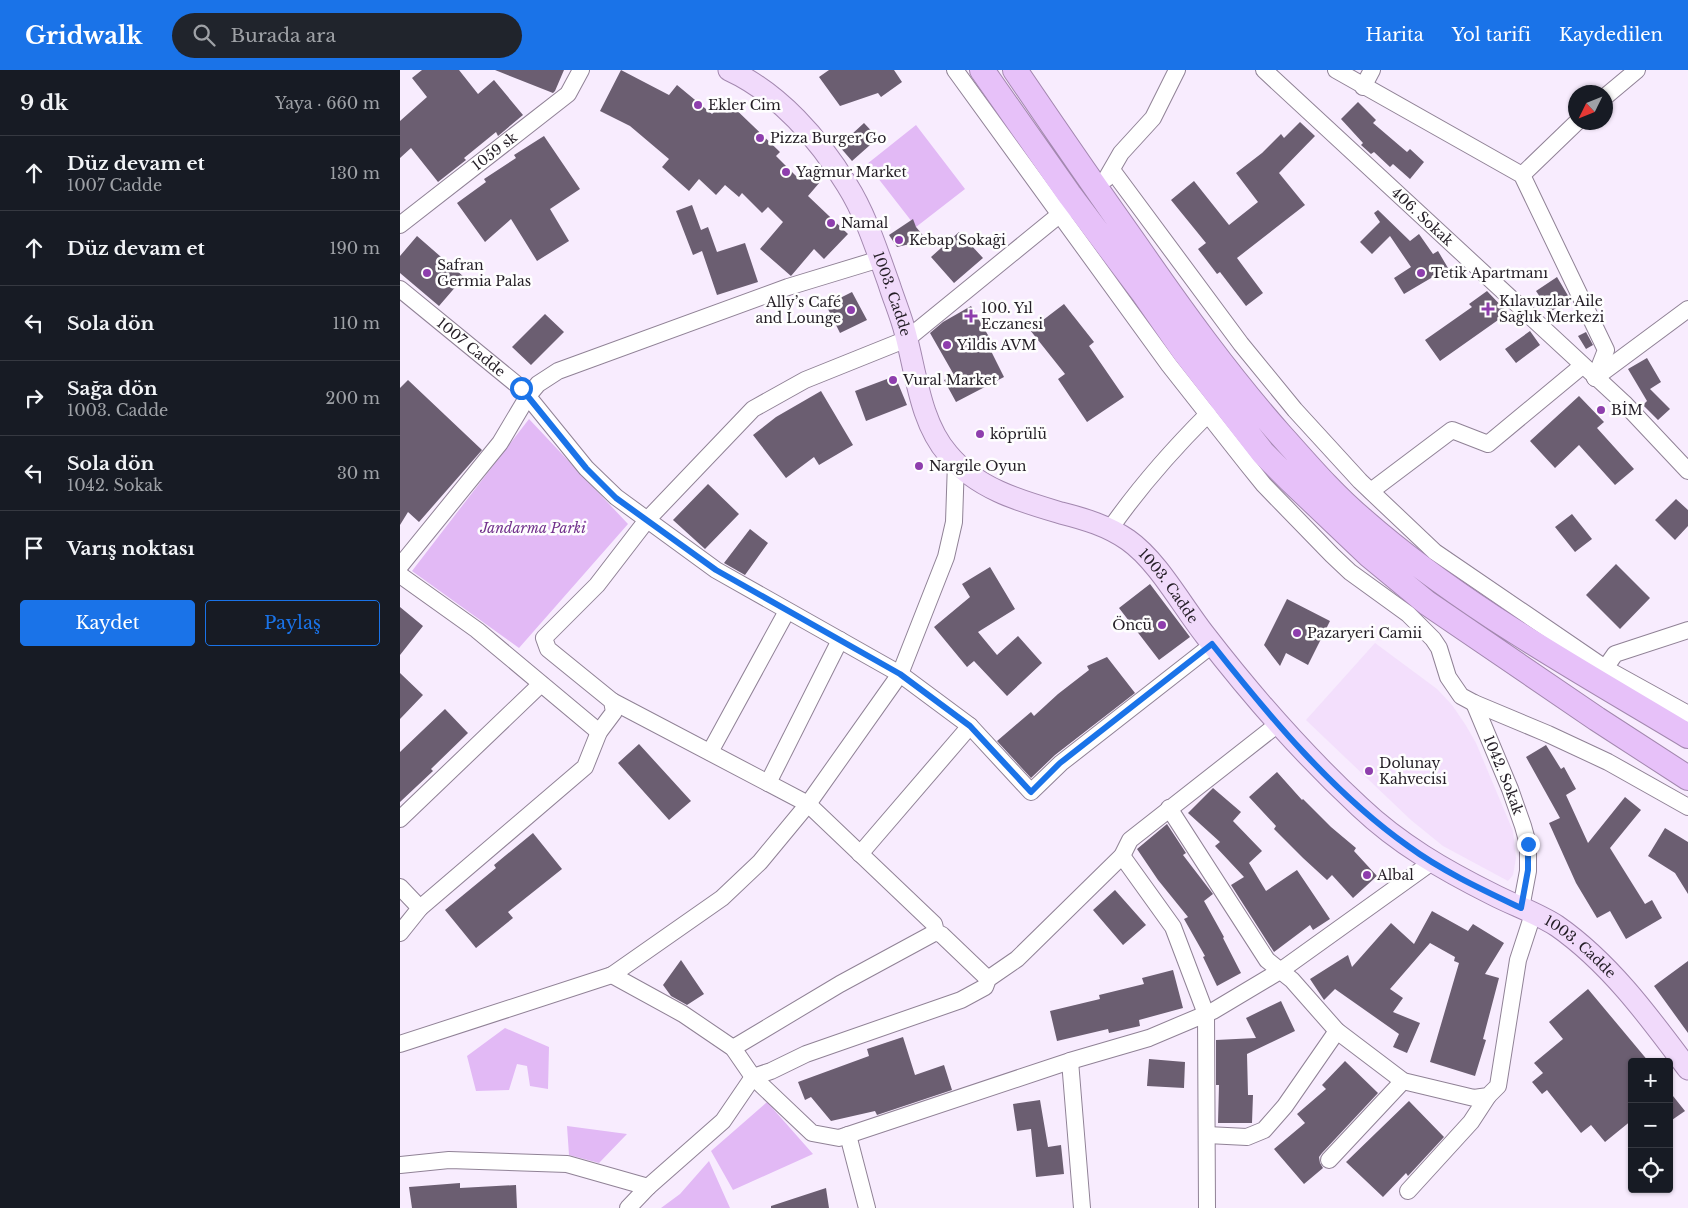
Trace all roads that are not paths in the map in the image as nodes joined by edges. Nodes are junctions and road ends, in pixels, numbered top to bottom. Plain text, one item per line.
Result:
1 (581, 70) edge
2 (729, 70) edge
3 (955, 70) edge
4 (982, 70) edge
5 (1015, 70) edge
6 (1177, 70) edge
7 (1264, 70) edge
8 (1336, 70) edge
9 (1372, 70) edge
10 (1637, 70) edge
11 (1363, 87) junction
12 (1613, 90) edge
13 (1569, 130) edge
14 (1112, 170) junction
15 (1522, 175) junction
16 (1099, 192) junction
17 (1067, 209) junction
18 (400, 225) edge
19 (880, 259) junction
20 (400, 288) edge
21 (1688, 309) edge
22 (907, 339) junction
23 (1582, 366) junction
24 (1595, 378) junction
25 (528, 396) junction
26 (1208, 414) junction
27 (956, 462) junction
28 (1685, 462) edge
29 (1371, 491) junction
30 (647, 520) junction
31 (1110, 529) junction
32 (400, 566) edge
33 (400, 575) edge
34 (787, 611) junction
35 (1688, 630) edge
36 (840, 640) junction
37 (1212, 644) junction
38 (900, 674) junction
39 (1601, 675) junction
40 (541, 684) junction
41 (612, 701) junction
42 (1474, 703) junction
43 (1688, 714) edge
44 (1278, 724) junction
45 (970, 726) junction
46 (599, 732) junction
47 (1688, 736) edge
48 (710, 752) junction
49 (1688, 778) edge
50 (768, 783) junction
51 (808, 804) junction
52 (1688, 807) edge
53 (1169, 808) junction
54 (400, 819) edge
55 (860, 854) junction
56 (1122, 856) junction
57 (1432, 862) junction
58 (400, 887) edge
59 (420, 908) junction
60 (1527, 911) junction
61 (936, 932) junction
62 (400, 933) edge
63 (1280, 971) junction
64 (612, 975) junction
65 (988, 979) junction
66 (1206, 1014) junction
67 (1337, 1031) junction
68 (400, 1044) edge
69 (733, 1048) junction
70 (1070, 1061) junction
71 (1688, 1070) edge
72 (753, 1077) junction
73 (1403, 1081) junction
74 (1488, 1096) junction
75 (848, 1135) junction
76 (1207, 1135) junction
77 (1329, 1160) dead end
78 (400, 1165) edge
79 (648, 1187) junction
80 (1408, 1191) dead end
81 (628, 1208) edge
82 (866, 1208) edge
83 (1082, 1208) edge
84 (1207, 1208) edge

1 - 18 street, 1059 sk
2 - 19 main road, 1003. Cadde
3 - 17 street
4 - 17 highway
5 - 16 highway
6 - 14 street
7 - 23 street, 406. Sokak
8 - 11 street
9 - 11 street
10 - 12 street
11 - 15 street
13 - 15 street
14 - 16 street
14 - 29 street
15 - 24 street
16 - 39 highway
17 - 22 street
17 - 26 street
17 - 49 highway
19 - 22 main road, 1003. Cadde
19 - 25 street
20 - 25 street, 1007 Cadde
21 - 24 street
22 - 27 main road, 1003. Cadde
22 - 30 street
23 - 24 street, 406. Sokak
23 - 29 street
24 - 28 street, 406. Sokak
25 - 30 street, 1007 Cadde
25 - 32 street
26 - 31 street
26 - 42 street
27 - 31 main road, 1003. Cadde
27 - 38 street
29 - 39 street
30 - 34 street, 1007 Cadde
30 - 41 street
31 - 37 main road, 1003. Cadde
33 - 40 street
34 - 36 street, 1007 Cadde
34 - 48 street
35 - 39 street
36 - 38 street, 1007 Cadde
36 - 50 street
37 - 44 main road, 1003. Cadde
37 - 45 street, 1007 Cadde
38 - 45 street, 1007 Cadde
38 - 51 street
39 - 43 street
39 - 47 highway
40 - 46 street
40 - 54 street
41 - 46 street
41 - 48 street
42 - 52 street
42 - 60 street, 1042. Sokak
44 - 53 street
44 - 57 main road, 1003. Cadde
45 - 55 street
46 - 59 street
48 - 50 street
50 - 51 street
51 - 55 street
51 - 64 street
53 - 56 street
53 - 63 street
55 - 61 street
56 - 65 street
56 - 66 street
57 - 60 main road, 1003. Cadde
57 - 63 street
58 - 59 street
59 - 62 street
60 - 71 main road, 1003. Cadde
60 - 74 street, 1042. Sokak
61 - 65 street
61 - 69 street
63 - 66 street
63 - 67 street
64 - 68 street
64 - 69 street
65 - 72 street
66 - 70 street
66 - 76 street
67 - 73 street
67 - 76 street
69 - 72 street
70 - 75 street
70 - 83 street
72 - 75 street
72 - 79 street
73 - 74 street
73 - 77 street
74 - 80 street, 1042. Sokak
75 - 82 street
76 - 84 street
78 - 79 street
79 - 81 street

